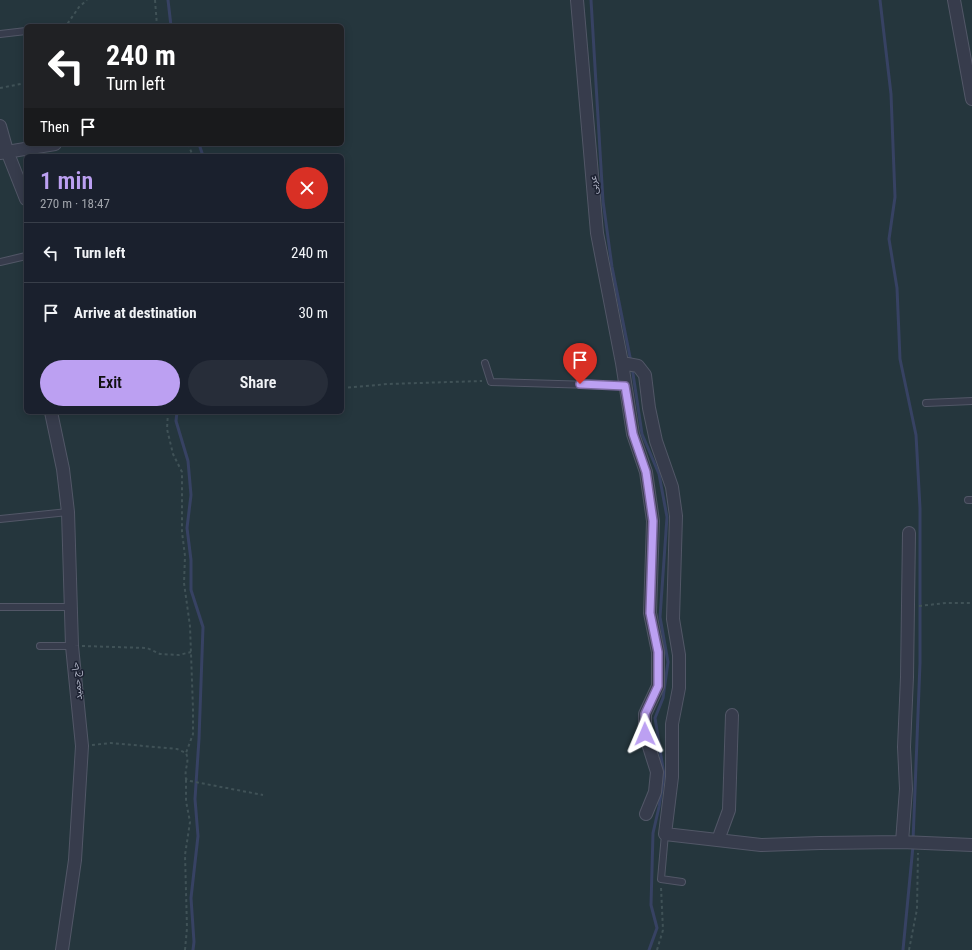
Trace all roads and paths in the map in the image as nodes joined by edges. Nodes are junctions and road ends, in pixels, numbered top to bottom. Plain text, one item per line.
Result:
1 (87, 0) edge
2 (156, 0) edge
3 (577, 0) edge
4 (954, 0) edge
5 (66, 24) edge
6 (157, 24) edge
7 (24, 31) edge
8 (0, 34) edge
9 (970, 76) edge
10 (24, 83) edge
11 (0, 88) edge
12 (972, 99) edge
13 (0, 126) edge
14 (42, 146) edge
15 (4, 152) edge
16 (24, 195) edge
17 (24, 256) edge
18 (0, 262) edge
19 (486, 363) dead end
20 (629, 364) junction
21 (491, 382) junction
22 (625, 386) junction
23 (344, 388) edge
24 (972, 401) edge
25 (926, 403) dead end
26 (52, 414) edge
27 (168, 414) edge
28 (68, 512) junction
29 (0, 519) edge
30 (909, 533) dead end
31 (972, 603) edge
32 (915, 606) dead end
33 (0, 607) edge
34 (72, 607) junction
35 (40, 646) dead end
36 (72, 646) junction
37 (191, 652) junction
38 (732, 715) dead end
39 (82, 746) junction
40 (186, 753) junction
41 (186, 779) junction
42 (263, 795) dead end
43 (646, 814) dead end
44 (665, 834) junction
45 (718, 840) junction
46 (905, 842) junction
47 (924, 843) junction
48 (972, 845) edge
49 (661, 879) junction
50 (682, 882) dead end
51 (62, 950) edge
52 (185, 950) edge
53 (657, 950) edge
54 (909, 950) edge

1 - 5 path
2 - 6 path
3 - 20 street, عربی
4 - 9 street
7 - 8 lane
9 - 12 street
10 - 11 path
13 - 15 street
14 - 15 street
15 - 16 street
17 - 18 lane
19 - 21 lane
20 - 22 street
20 - 44 street
21 - 22 lane
21 - 23 path
22 - 43 street
24 - 25 lane
26 - 28 street, حاج حمید
27 - 37 path
28 - 29 lane
28 - 34 street, حاج حمید
30 - 46 street
31 - 32 path
33 - 34 lane
34 - 36 street, حاج حمید
35 - 36 lane
36 - 37 path
36 - 39 street, حاج حمید
37 - 40 path
38 - 45 street
39 - 40 path
39 - 51 street, حاج حمید
40 - 41 path
41 - 42 path
41 - 52 path
44 - 45 street
44 - 49 lane
45 - 46 street
46 - 47 street
47 - 48 street
47 - 54 path
49 - 50 lane
49 - 53 path

